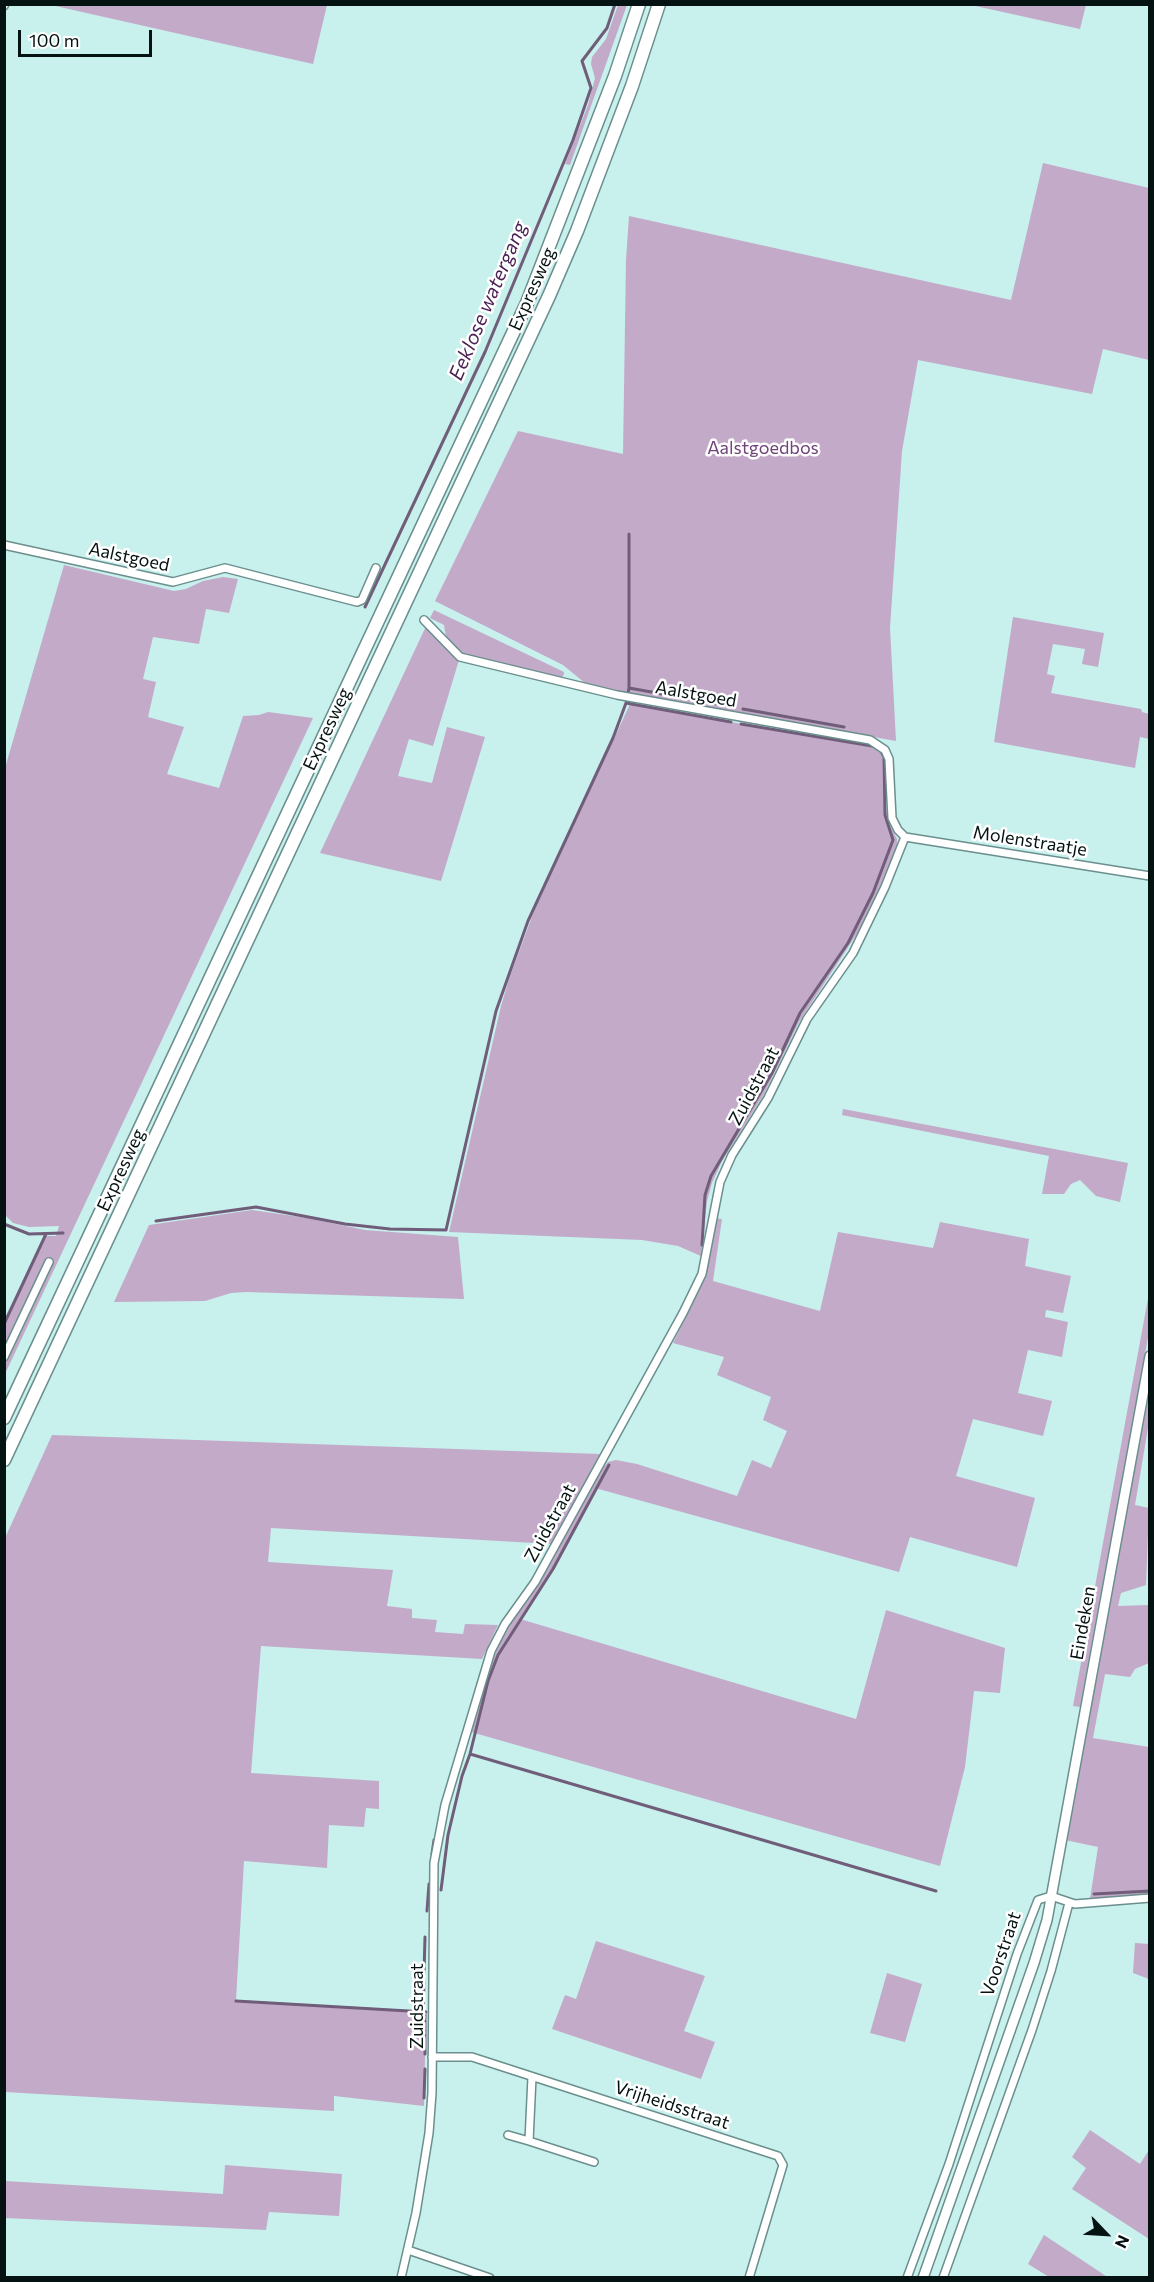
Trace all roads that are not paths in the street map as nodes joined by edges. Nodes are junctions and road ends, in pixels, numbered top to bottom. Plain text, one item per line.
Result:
1 (639, 4) edge
2 (659, 4) edge
3 (4, 545) edge
4 (376, 568) dead end
5 (424, 620) dead end
6 (905, 837) junction
7 (1149, 876) edge
8 (49, 1262) dead end
9 (1149, 1356) edge
10 (4, 1358) edge
11 (4, 1418) edge
12 (4, 1460) edge
13 (1051, 1896) junction
14 (1149, 1898) edge
15 (1069, 1903) junction
16 (432, 2057) junction
17 (532, 2077) junction
18 (508, 2135) dead end
19 (529, 2141) junction
20 (594, 2162) dead end
21 (408, 2250) junction
22 (401, 2277) edge
23 (490, 2277) edge
24 (749, 2277) edge
25 (907, 2277) edge
26 (923, 2277) edge
27 (943, 2277) edge

1 - 11 highway, Expresweg
2 - 12 highway, Expresweg
3 - 4 street, Aalstgoed
5 - 6 street, Aalstgoed
6 - 7 street, Molenstraatje
6 - 16 street, Zuidstraat
8 - 10 street
9 - 13 street, Eindeken
13 - 15 street
13 - 25 street, Voorstraat
13 - 26 street, Voorstraat
14 - 15 street
15 - 27 street
16 - 17 street, Vrijheidsstraat
16 - 21 street, Zuidstraat
17 - 19 street
17 - 24 street, Vrijheidsstraat
18 - 19 street
19 - 20 street
21 - 22 street, Zuidstraat
21 - 23 street

